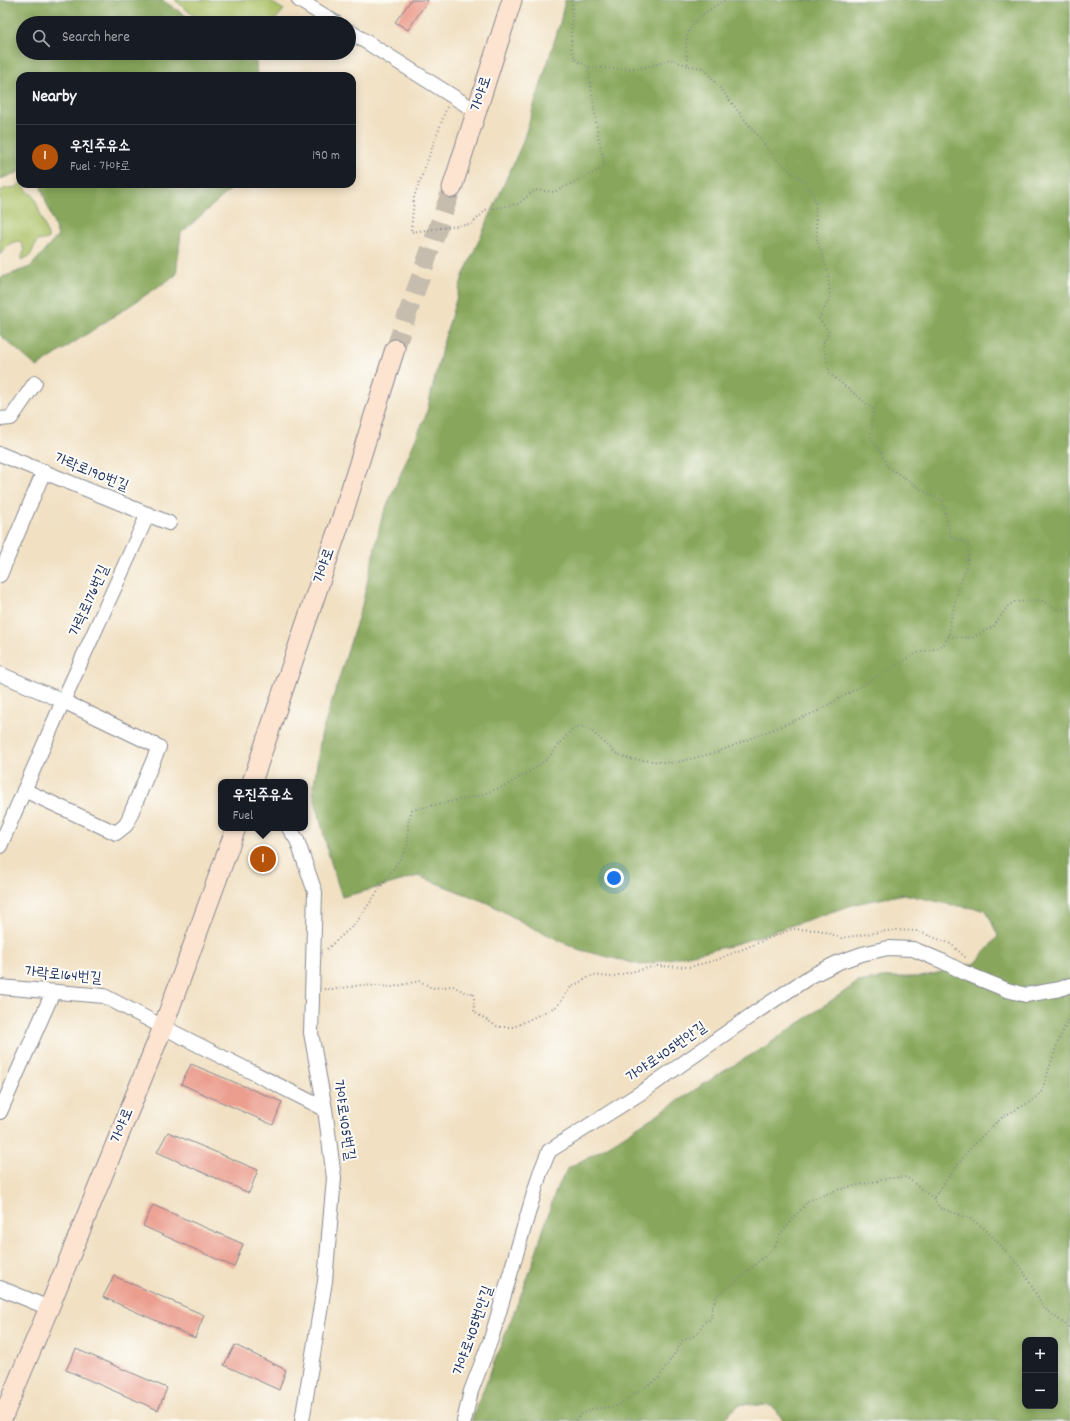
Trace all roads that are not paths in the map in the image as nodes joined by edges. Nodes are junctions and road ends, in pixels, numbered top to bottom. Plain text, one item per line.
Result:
1 (299, 0) edge
2 (512, 0) edge
3 (325, 16) edge
4 (356, 35) edge
5 (476, 111) junction
6 (452, 188) tunnel mouth
7 (395, 350) tunnel mouth
8 (35, 383) dead end
9 (0, 419) edge
10 (0, 454) edge
11 (44, 471) junction
12 (148, 514) junction
13 (169, 523) dead end
14 (0, 575) edge
15 (0, 674) edge
16 (63, 701) junction
17 (255, 779) edge
18 (24, 790) junction
19 (235, 831) edge
20 (290, 831) edge
21 (0, 846) edge
22 (1070, 985) edge
23 (0, 987) edge
24 (54, 992) junction
25 (163, 1027) junction
26 (325, 1109) junction
27 (0, 1112) edge
28 (0, 1288) edge
29 (49, 1308) junction
30 (1, 1421) edge
31 (302, 1421) edge
32 (464, 1421) edge

1 - 3 street
2 - 5 main road, 가야로
4 - 5 street
5 - 6 main road, 가야로
7 - 17 main road, 가야로
8 - 9 street
10 - 11 street, 가락로190번길
11 - 12 street, 가락로190번길
11 - 14 street
12 - 13 street, 가락로190번길
12 - 16 street, 가락로176번길
15 - 16 street
16 - 18 street, 가락로176번길
16 - 18 street
18 - 21 street, 가락로176번길
19 - 25 main road, 가야로
20 - 26 street, 가야로405번길
22 - 32 street, 가야로405번안길
23 - 24 street, 가락로164번길
24 - 25 street, 가락로164번길
24 - 27 street
25 - 26 street, 가락로164번길
25 - 29 main road, 가야로
26 - 31 street, 가야로405번길
28 - 29 street
29 - 30 main road, 가야로

